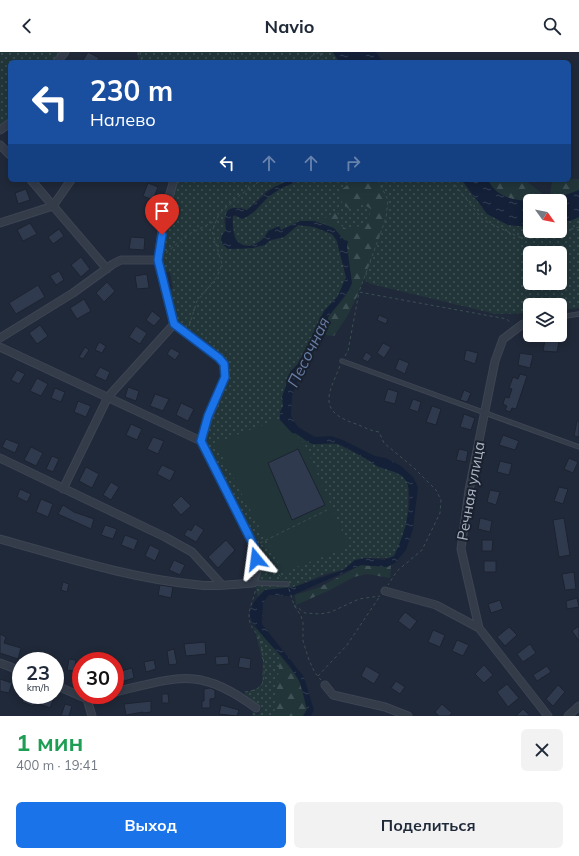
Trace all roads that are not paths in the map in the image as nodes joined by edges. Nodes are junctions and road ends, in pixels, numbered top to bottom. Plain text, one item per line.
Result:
1 (65, 52) edge
2 (59, 60) edge
3 (0, 145) edge
4 (8, 154) edge
5 (33, 182) edge
6 (70, 182) edge
7 (173, 182) edge
8 (53, 206) junction
9 (0, 223) edge
10 (158, 260) junction
11 (106, 269) junction
12 (579, 314) edge
13 (567, 316) edge
14 (174, 324) junction
15 (523, 325) edge
16 (0, 338) edge
17 (0, 347) edge
18 (342, 361) road end
19 (108, 397) junction
20 (485, 414) junction
21 (201, 441) junction
22 (579, 447) edge
23 (0, 458) edge
24 (63, 489) junction
25 (0, 539) edge
26 (253, 583) junction
27 (222, 585) junction
28 (288, 585) road end
29 (382, 593) road end
30 (479, 628) junction
31 (0, 663) edge
32 (12, 668) edge
33 (325, 685) road end
34 (124, 690) edge
35 (88, 704) edge
36 (579, 706) edge
37 (256, 708) dead end
38 (92, 716) edge
39 (408, 716) edge
40 (548, 716) edge
41 (568, 716) edge

1 - 2 street
3 - 4 street
5 - 8 street
6 - 8 street
7 - 10 street
8 - 9 street
8 - 11 street
10 - 11 street
10 - 14 street
11 - 16 street
12 - 13 lane
14 - 19 street
14 - 21 street
15 - 20 street, Речная улица
17 - 19 street
18 - 20 lane
19 - 21 street
19 - 24 street
20 - 22 lane
20 - 30 street, Речная улица
21 - 26 street
23 - 24 street
24 - 27 street
25 - 27 street
26 - 27 street
26 - 28 lane
29 - 30 street
30 - 40 street, Речная улица
31 - 32 street
33 - 39 street
34 - 37 street
35 - 38 street
36 - 41 street

